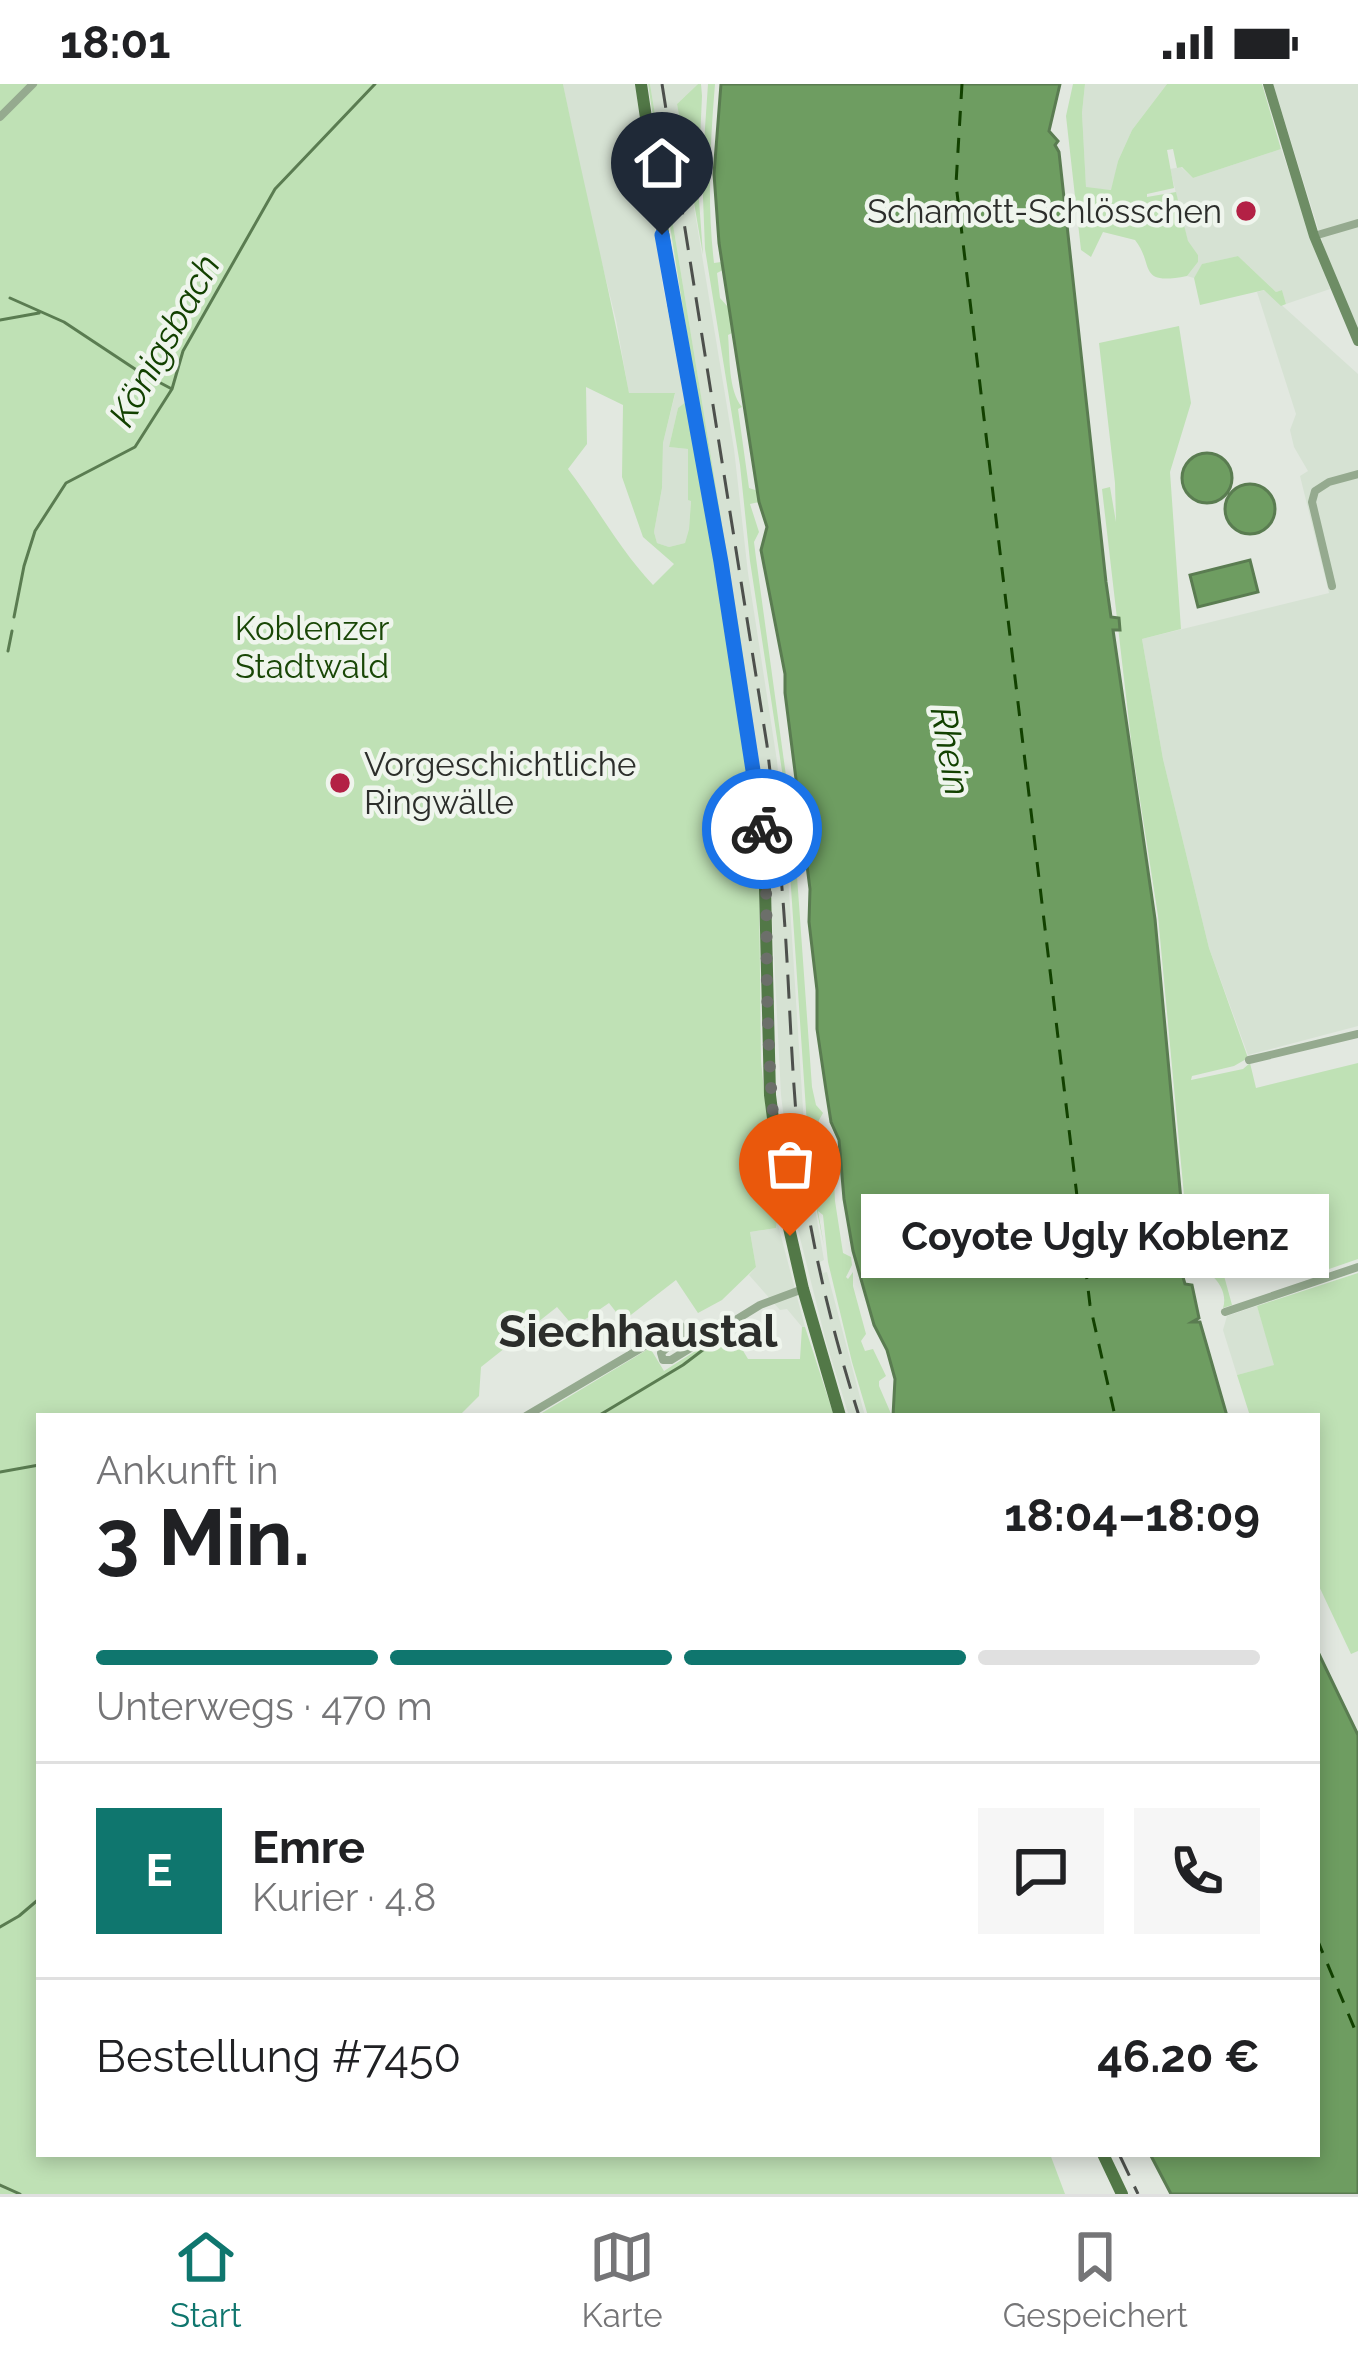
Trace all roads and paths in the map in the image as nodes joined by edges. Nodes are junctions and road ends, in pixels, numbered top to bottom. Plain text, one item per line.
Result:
1 (33, 84) edge
2 (640, 84) edge
3 (1268, 84) edge
4 (0, 117) edge
5 (1358, 223) edge
6 (1314, 236) junction
7 (1358, 341) edge
8 (1358, 474) edge
9 (1332, 586) dead end
10 (1358, 1034) edge
11 (1249, 1060) dead end
12 (1358, 1267) edge
13 (803, 1289) junction
14 (1225, 1312) dead end
15 (531, 1413) edge
16 (839, 1413) edge
17 (1104, 2157) edge
18 (1122, 2194) edge

1 - 4 street
2 - 13 main road
3 - 6 street
5 - 6 street
6 - 7 street
8 - 9 street
10 - 11 street
12 - 14 street
13 - 15 street
13 - 16 main road
17 - 18 main road

